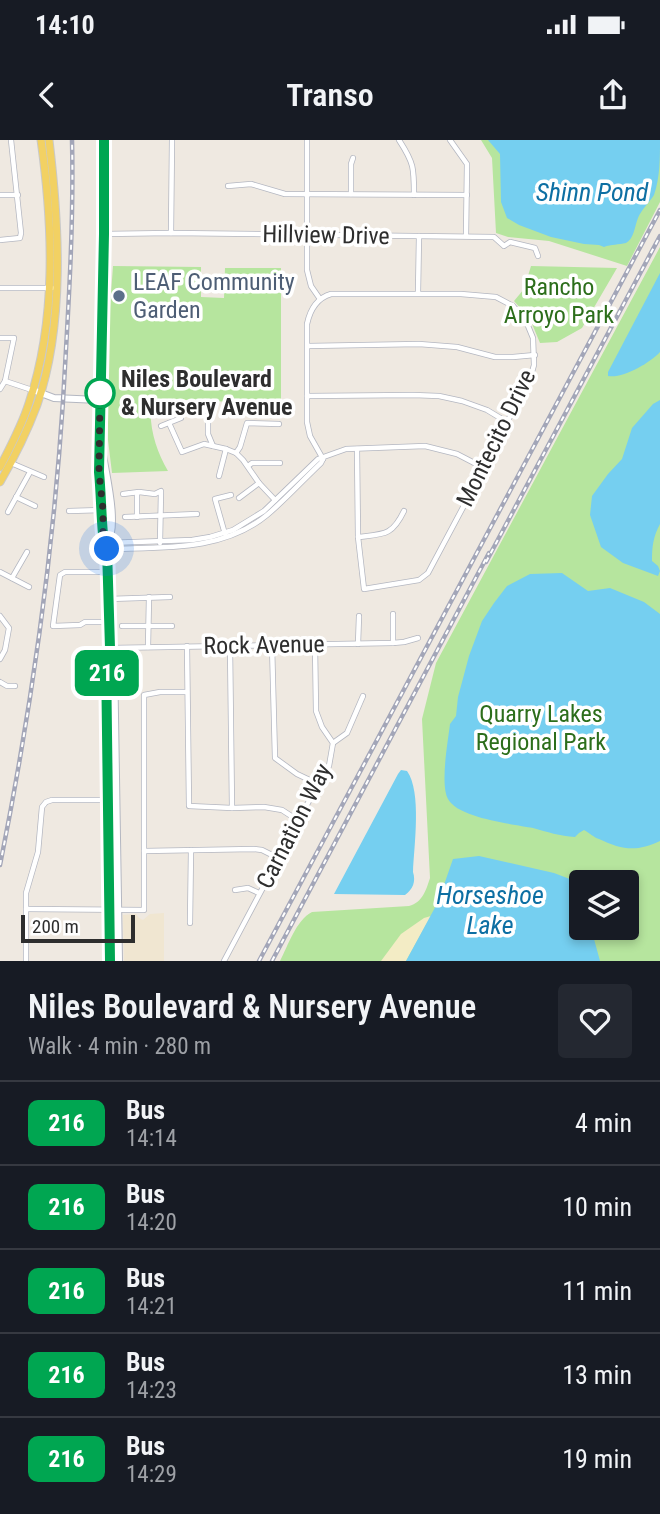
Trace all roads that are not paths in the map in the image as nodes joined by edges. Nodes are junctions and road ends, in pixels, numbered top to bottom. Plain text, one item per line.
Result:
1 (11, 140) edge
2 (41, 140) edge
3 (49, 140) edge
4 (104, 140) edge
5 (172, 140) edge
6 (307, 140) edge
7 (399, 140) edge
8 (450, 140) edge
9 (354, 158) dead end
10 (228, 186) dead end
11 (306, 194) junction
12 (351, 194) junction
13 (0, 195) edge
14 (18, 195) junction
15 (414, 195) junction
16 (467, 195) junction
17 (171, 233) junction
18 (104, 234) junction
19 (307, 234) junction
20 (419, 236) junction
21 (466, 236) junction
22 (0, 240) edge
23 (538, 256) dead end
24 (0, 288) edge
25 (52, 288) junction
26 (418, 293) junction
27 (320, 299) junction
28 (0, 338) edge
29 (308, 346) junction
30 (535, 355) junction
31 (5, 381) junction
32 (0, 389) edge
33 (37, 392) junction
34 (307, 396) junction
35 (99, 400) junction
36 (208, 402) dead end
37 (181, 418) dead end
38 (507, 422) junction
39 (169, 423) junction
40 (279, 424) dead end
41 (161, 426) dead end
42 (100, 442) junction
43 (213, 447) junction
44 (226, 449) junction
45 (357, 449) junction
46 (236, 453) junction
47 (323, 458) junction
48 (11, 463) junction
49 (280, 463) dead end
50 (248, 466) junction
51 (0, 467) edge
52 (484, 468) junction
53 (30, 472) junction
54 (219, 476) dead end
55 (44, 477) dead end
56 (0, 482) edge
57 (259, 483) junction
58 (137, 493) junction
59 (123, 494) dead end
60 (231, 495) dead end
61 (16, 497) junction
62 (239, 498) dead end
63 (275, 500) junction
64 (35, 506) dead end
65 (103, 510) junction
66 (69, 511) dead end
67 (404, 511) dead end
68 (8, 512) dead end
69 (197, 514) dead end
70 (160, 516) junction
71 (125, 517) dead end
72 (137, 517) junction
73 (226, 536) junction
74 (358, 537) junction
75 (160, 544) junction
76 (107, 546) junction
77 (27, 552) dead end
78 (0, 572) edge
79 (108, 572) junction
80 (12, 578) junction
81 (29, 587) dead end
82 (149, 597) junction
83 (170, 597) dead end
84 (108, 599) junction
85 (393, 614) dead end
86 (0, 617) edge
87 (359, 617) dead end
88 (109, 622) junction
89 (122, 626) dead end
90 (149, 626) junction
91 (172, 626) dead end
92 (418, 638) dead end
93 (358, 643) junction
94 (393, 643) junction
95 (272, 645) junction
96 (316, 645) junction
97 (187, 646) junction
98 (230, 646) junction
99 (148, 647) junction
100 (110, 648) junction
101 (0, 659) edge
102 (0, 682) edge
103 (15, 686) dead end
104 (187, 692) junction
105 (363, 696) dead end
106 (333, 743) junction
107 (318, 783) junction
108 (112, 800) junction
109 (232, 808) junction
110 (299, 821) junction
111 (191, 850) junction
112 (144, 851) junction
113 (279, 859) junction
114 (235, 890) dead end
115 (259, 893) junction
116 (26, 909) junction
117 (114, 909) junction
118 (190, 923) dead end
119 (110, 960) edge
120 (26, 961) edge
121 (119, 961) edge
122 (224, 961) edge

1 - 14 street
2 - 25 main road
3 - 25 main road
4 - 18 main road
5 - 17 street
6 - 11 street
7 - 15 street
8 - 16 street
9 - 12 street
10 - 11 street
11 - 12 street
11 - 19 street
12 - 15 street
13 - 14 street
14 - 22 street
15 - 16 street
16 - 21 street
17 - 18 street, Hillview Drive
17 - 19 street, Hillview Drive
18 - 35 main road
19 - 20 street, Hillview Drive
19 - 27 street
20 - 21 street, Hillview Drive
20 - 26 street
21 - 23 street, Hillview Drive
24 - 25 street
25 - 33 main road
26 - 27 street, Montecito Drive
26 - 30 street, Montecito Drive
27 - 29 street
28 - 31 street
29 - 30 street
29 - 34 street
30 - 38 street, Montecito Drive
31 - 32 street
31 - 33 street
33 - 35 main road
33 - 48 main road
33 - 51 main road
34 - 38 street
34 - 47 street
35 - 42 main road
36 - 43 street
37 - 39 street
38 - 52 street, Montecito Drive
39 - 41 street
39 - 43 street
40 - 46 street
42 - 65 main road
42 - 76 main road
43 - 44 street
44 - 46 street
44 - 54 street
45 - 47 street
45 - 52 street
45 - 74 street
46 - 50 street
47 - 63 street
47 - 73 street
48 - 53 street
48 - 56 main road
49 - 50 street
50 - 57 street
52 - 74 street, Montecito Drive
53 - 55 street
53 - 61 street
57 - 62 street
57 - 63 street
58 - 59 street
58 - 70 street
58 - 72 street
60 - 73 street
61 - 64 street
61 - 68 street
63 - 73 street
65 - 66 street
65 - 76 main road
67 - 74 street
69 - 70 street
70 - 72 street
70 - 75 street
71 - 72 street
73 - 75 street
75 - 76 street
76 - 79 main road
77 - 80 street
78 - 80 street
79 - 84 main road
79 - 88 street
80 - 81 street
82 - 83 street
82 - 84 street
82 - 90 street
84 - 88 main road
85 - 94 street
86 - 101 street
87 - 93 street
88 - 100 main road
89 - 90 street
90 - 91 street
90 - 99 street
92 - 94 street, Rock Avenue
93 - 94 street, Rock Avenue
93 - 96 street, Rock Avenue
95 - 96 street, Rock Avenue
95 - 98 street, Rock Avenue
95 - 107 street
96 - 106 street, Carnation Way
97 - 98 street, Rock Avenue
97 - 99 street, Rock Avenue
97 - 104 street
98 - 109 street
99 - 100 street, Rock Avenue
100 - 108 main road
102 - 103 street
104 - 109 street
104 - 112 street
105 - 106 street
106 - 107 street, Carnation Way
107 - 110 street, Carnation Way
108 - 116 street
108 - 117 main road
109 - 110 street
110 - 113 street, Carnation Way
111 - 112 street
111 - 113 street
111 - 118 street
112 - 117 street
113 - 115 street, Carnation Way
114 - 115 street
115 - 122 street, Carnation Way
116 - 117 street
116 - 120 street
117 - 119 main road
117 - 121 main road

